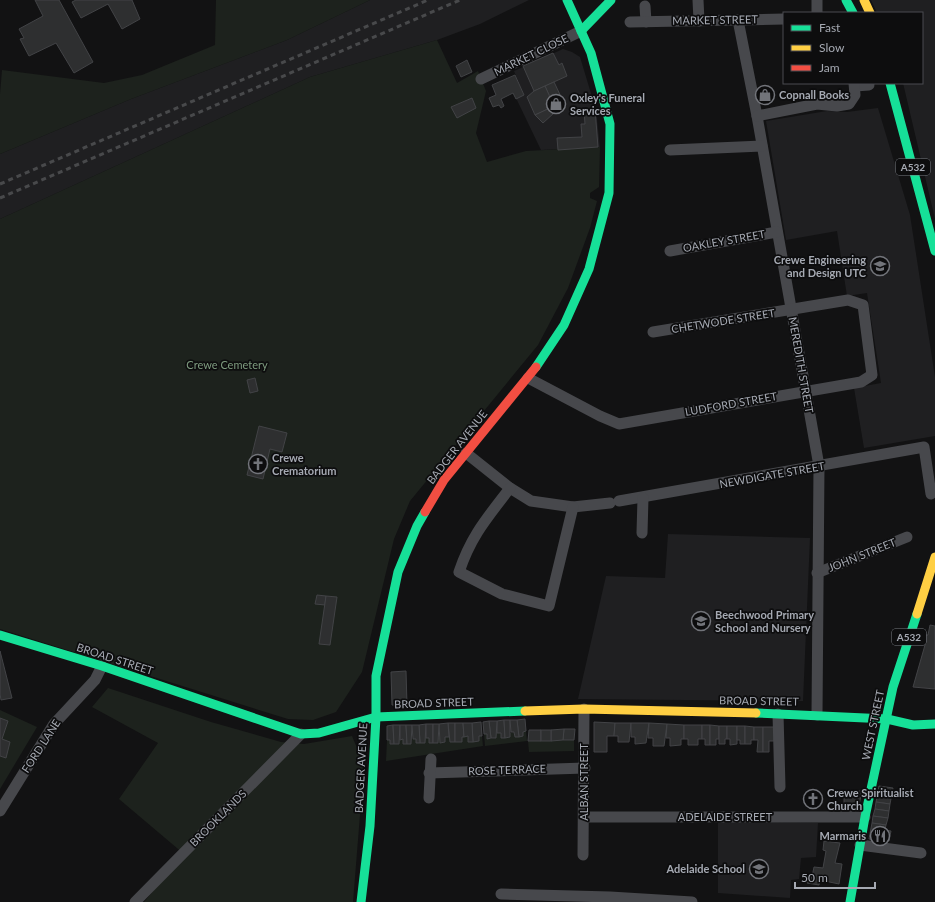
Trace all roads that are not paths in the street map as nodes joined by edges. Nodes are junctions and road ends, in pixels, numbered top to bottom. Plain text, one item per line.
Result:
1 (567, 0) edge
2 (610, 0) edge
3 (698, 0) edge
4 (817, 0) edge
5 (846, 0) edge
6 (864, 0) edge
7 (645, 6) dead end
8 (817, 12) edge
9 (852, 12) edge
10 (870, 12) edge
11 (783, 19) edge
12 (738, 20) junction
13 (699, 21) junction
14 (630, 22) dead end
15 (646, 22) junction
16 (581, 31) junction
17 (481, 79) dead end
18 (890, 84) edge
19 (855, 85) edge
20 (869, 85) dead end
21 (757, 116) junction
22 (762, 146) junction
23 (670, 150) dead end
24 (778, 232) junction
25 (670, 251) dead end
26 (935, 251) edge
27 (863, 305) joint
28 (792, 310) junction
29 (653, 332) dead end
30 (528, 378) junction
31 (806, 391) junction
32 (466, 453) junction
33 (819, 466) junction
34 (510, 488) junction
35 (931, 494) dead end
36 (643, 498) junction
37 (572, 507) junction
38 (642, 533) dead end
39 (907, 537) dead end
40 (935, 557) edge
41 (817, 573) junction
42 (0, 635) edge
43 (102, 666) junction
44 (584, 709) junction
45 (778, 714) junction
46 (817, 715) junction
47 (376, 717) junction
48 (887, 719) junction
49 (935, 724) edge
50 (301, 734) junction
51 (430, 759) dead end
52 (584, 768) junction
53 (429, 773) junction
54 (780, 787) dead end
55 (429, 798) dead end
56 (0, 811) edge
57 (584, 817) junction
58 (865, 818) junction
59 (860, 845) junction
60 (921, 853) dead end
61 (583, 855) dead end
62 (501, 894) dead end
63 (135, 902) edge
64 (361, 902) edge
65 (692, 902) edge
66 (850, 902) edge

1 - 16 street, BADGER AVENUE
2 - 16 street
3 - 13 street
4 - 8 street
5 - 9 street
6 - 10 street
7 - 15 street
11 - 12 street, MARKET STREET
12 - 13 street, MARKET STREET
12 - 21 street, MEREDITH STREET
13 - 15 street, MARKET STREET
14 - 15 street, MARKET STREET
16 - 17 street, MARKET CLOSE
16 - 30 street, BADGER AVENUE
18 - 26 street, A532
19 - 20 street
19 - 21 street
21 - 22 street, MEREDITH STREET
22 - 23 street
22 - 24 street, MEREDITH STREET
24 - 25 street, OAKLEY STREET
24 - 28 street, MEREDITH STREET
27 - 28 street, CHETWODE STREET
27 - 31 street, LUDFORD STREET
28 - 29 street, CHETWODE STREET
28 - 31 street, MEREDITH STREET
30 - 31 street, LUDFORD STREET
30 - 32 street, BADGER AVENUE
31 - 33 street, MEREDITH STREET
32 - 34 street, NEWDIGATE STREET
32 - 47 street, BADGER AVENUE
33 - 35 street, NEWDIGATE STREET
33 - 36 street, NEWDIGATE STREET
33 - 41 street, MEREDITH STREET
34 - 37 street, NEWDIGATE STREET
34 - 37 street
36 - 37 street, NEWDIGATE STREET
36 - 38 street
39 - 41 street, JOHN STREET
40 - 48 street, WEST STREET / A532
41 - 46 street, MEREDITH STREET
42 - 43 street, BROAD STREET
43 - 50 street, BROAD STREET
43 - 56 street, FORD LANE
44 - 45 street, BROAD STREET
44 - 47 street, BROAD STREET
44 - 52 street, ALBAN STREET
45 - 46 street, BROAD STREET
45 - 54 street
46 - 48 street, BROAD STREET
47 - 50 street, BROAD STREET
47 - 64 street, BADGER AVENUE
48 - 49 street, BROAD STREET
48 - 58 street, WEST STREET / A532
50 - 63 street, BROOKLANDS
51 - 53 street
52 - 53 street, ROSE TERRACE
52 - 57 street, ALBAN STREET
53 - 55 street
57 - 58 street, ADELAIDE STREET
57 - 61 street, ALBAN STREET
58 - 59 street, WEST STREET / A532
59 - 60 street
59 - 66 street, WEST STREET / A532
62 - 65 street

